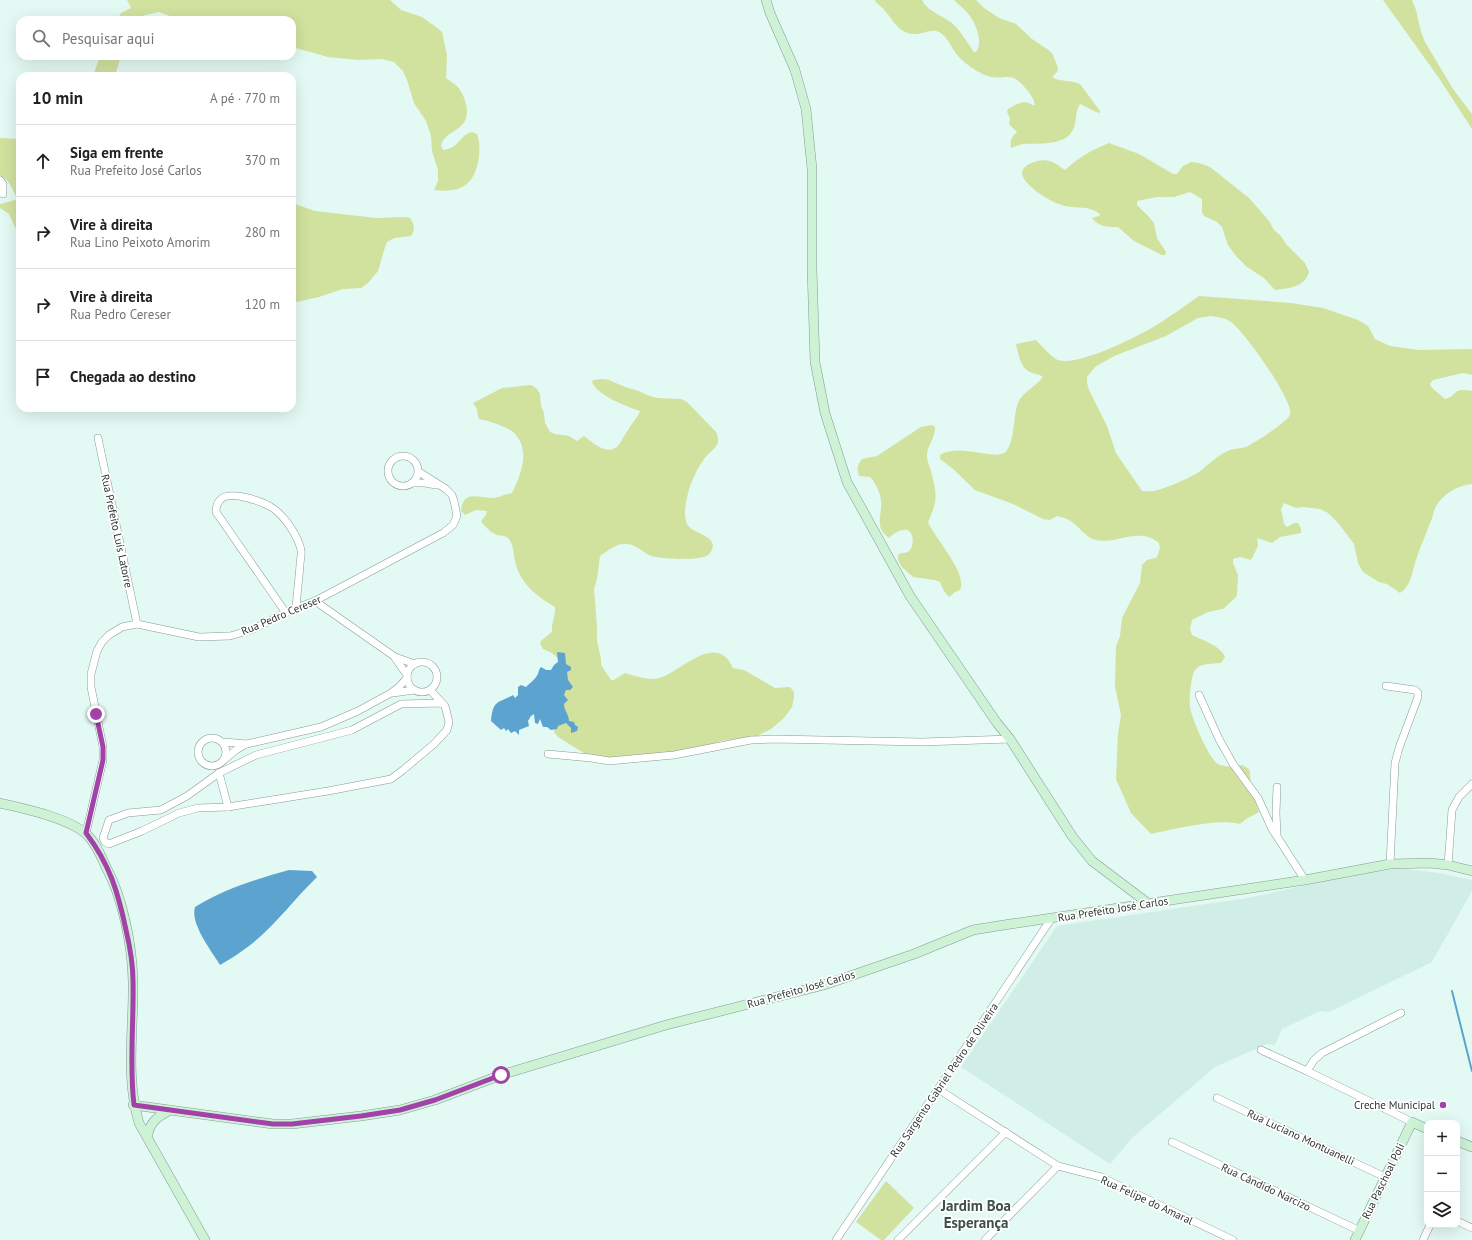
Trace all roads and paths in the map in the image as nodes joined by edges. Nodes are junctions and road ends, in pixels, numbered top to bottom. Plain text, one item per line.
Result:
1 (766, 0) edge
2 (0, 180) edge
3 (3, 194) dead end
4 (98, 438) dead end
5 (419, 472) junction
6 (412, 483) junction
7 (438, 485) junction
8 (315, 601) junction
9 (296, 608) junction
10 (286, 612) junction
11 (136, 624) junction
12 (395, 658) junction
13 (415, 664) junction
14 (407, 677) junction
15 (1386, 686) dead end
16 (414, 690) junction
17 (430, 690) junction
18 (390, 693) junction
19 (1199, 695) dead end
20 (442, 703) junction
21 (1010, 739) junction
22 (224, 742) junction
23 (246, 744) junction
24 (548, 754) dead end
25 (225, 759) junction
26 (219, 773) junction
27 (1472, 784) edge
28 (1277, 787) dead end
29 (0, 803) edge
30 (228, 807) junction
31 (86, 833) junction
32 (1278, 839) junction
33 (1390, 864) junction
34 (1448, 865) junction
35 (1472, 871) edge
36 (1306, 880) junction
37 (1149, 904) junction
38 (1051, 919) junction
39 (1401, 1014) dead end
40 (1261, 1050) dead end
41 (1307, 1071) junction
42 (938, 1089) junction
43 (1217, 1098) dead end
44 (134, 1105) junction
45 (170, 1110) junction
46 (1412, 1122) junction
47 (1424, 1127) edge
48 (1006, 1132) junction
49 (147, 1137) junction
50 (1172, 1142) dead end
51 (1460, 1142) edge
52 (1472, 1147) edge
53 (1058, 1166) junction
54 (1385, 1177) junction
55 (1460, 1222) edge
56 (1429, 1228) edge
57 (1472, 1228) edge
58 (1360, 1231) junction
59 (205, 1240) edge
60 (836, 1240) edge
61 (898, 1240) edge
62 (985, 1240) edge
63 (1233, 1240) edge
64 (1355, 1240) edge
65 (1423, 1240) edge

1 - 21 main road
2 - 3 street
4 - 11 street, Rua Prefeito Luís Latorre
5 - 6 street
5 - 6 street
5 - 7 street, Rua Pedro Cereser
6 - 7 street
7 - 8 street, Rua Pedro Cereser
8 - 9 street, Rua Pedro Cereser
8 - 12 street
9 - 10 street, Rua Pedro Cereser
9 - 10 street
10 - 11 street, Rua Pedro Cereser
11 - 31 street, Rua Pedro Cereser
12 - 13 street
12 - 14 street
13 - 14 street
13 - 17 street
14 - 16 street
14 - 18 street
15 - 33 street
16 - 17 street
16 - 18 street
17 - 20 street
18 - 23 street
19 - 32 street
20 - 26 street
20 - 30 street
21 - 24 street
21 - 37 main road
22 - 23 street
22 - 25 street
22 - 25 street
23 - 25 street
26 - 30 street
26 - 30 street
27 - 34 street
28 - 32 street
29 - 31 main road
31 - 44 main road
32 - 36 street
33 - 34 main road, Rua Prefeito José Carlos
33 - 36 main road, Rua Prefeito José Carlos
34 - 35 main road, Rua Prefeito José Carlos
36 - 37 main road, Rua Prefeito José Carlos
37 - 38 main road, Rua Prefeito José Carlos
38 - 42 street, Rua Sargento Gabriel Pedro de Oliveira
38 - 45 main road, Rua Prefeito José Carlos
39 - 41 street
40 - 41 street
41 - 46 street
42 - 48 street, Rua Felipe do Amaral
42 - 60 street, Rua Sargento Gabriel Pedro de Oliveira
43 - 54 street, Rua Luciano Montuanelli
44 - 45 main road, Rua Prefeito José Carlos
44 - 49 main road
45 - 49 main road
46 - 47 main road
46 - 54 main road, Rua Paschoal Poli
48 - 53 street, Rua Felipe do Amaral
48 - 61 street
49 - 59 main road
50 - 58 street, Rua Cândido Narcizo
51 - 52 main road
53 - 62 street
53 - 63 street, Rua Felipe do Amaral
54 - 58 main road, Rua Paschoal Poli
55 - 57 street
56 - 65 street
58 - 64 main road, Rua Paschoal Poli

